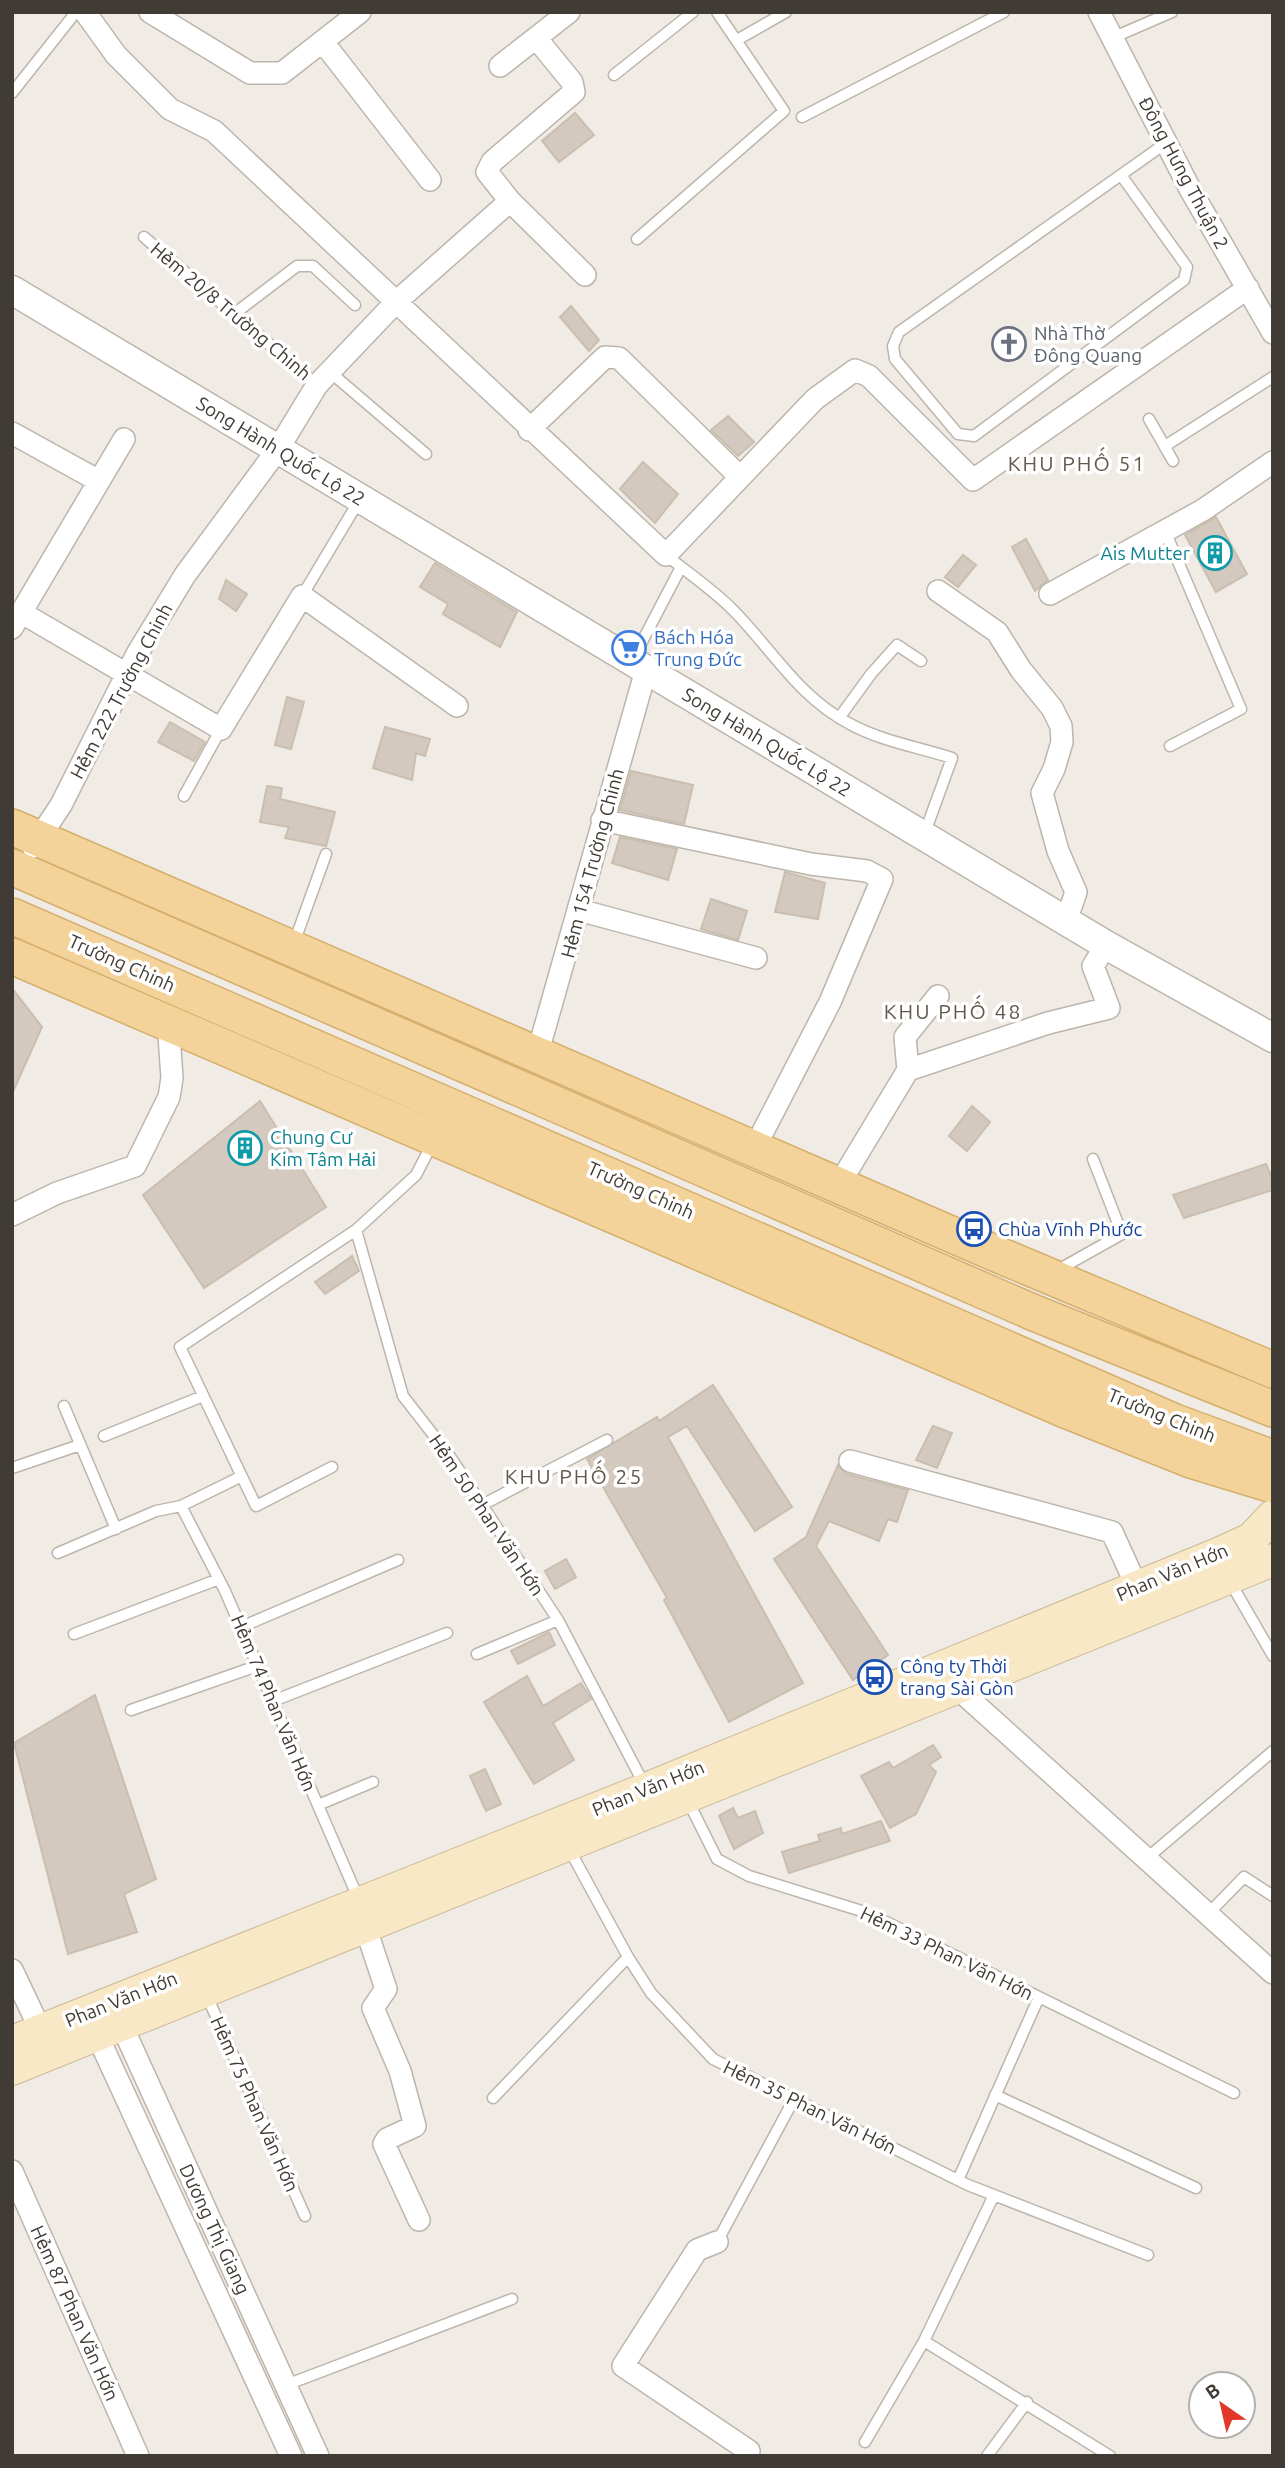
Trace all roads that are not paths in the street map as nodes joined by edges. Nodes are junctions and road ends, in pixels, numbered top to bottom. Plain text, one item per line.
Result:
1 (76, 12) edge
2 (85, 12) edge
3 (150, 12) edge
4 (360, 12) edge
5 (569, 12) edge
6 (693, 12) edge
7 (717, 12) edge
8 (786, 12) edge
9 (1004, 12) edge
10 (1099, 12) edge
11 (1172, 12) edge
12 (536, 38) junction
13 (1112, 38) junction
14 (737, 40) junction
15 (323, 42) junction
16 (500, 66) dead end
17 (614, 75) dead end
18 (12, 93) edge
19 (802, 117) dead end
20 (1167, 143) junction
21 (1121, 175) junction
22 (430, 180) dead end
23 (510, 201) junction
24 (144, 237) dead end
25 (637, 239) dead end
26 (585, 275) dead end
27 (1248, 288) junction
28 (12, 290) edge
29 (396, 302) junction
30 (355, 305) dead end
31 (234, 314) junction
32 (1273, 333) edge
33 (1273, 377) edge
34 (324, 379) junction
35 (1149, 418) dead end
36 (529, 430) junction
37 (12, 433) edge
38 (124, 439) dead end
39 (1165, 446) junction
40 (278, 449) junction
41 (426, 454) dead end
42 (1173, 461) dead end
43 (1273, 461) edge
44 (740, 477) junction
45 (99, 481) junction
46 (360, 498) junction
47 (1165, 531) junction
48 (673, 561) junction
49 (938, 591) dead end
50 (1051, 594) dead end
51 (302, 596) junction
52 (17, 621) edge
53 (920, 661) dead end
54 (639, 666) junction
55 (126, 676) junction
56 (457, 706) dead end
57 (839, 718) junction
58 (221, 729) junction
59 (1170, 746) dead end
60 (184, 796) dead end
61 (602, 820) junction
62 (25, 832) edge
63 (923, 836) junction
64 (326, 854) dead end
65 (15, 874) edge
66 (579, 910) junction
67 (12, 916) edge
68 (1066, 921) junction
69 (1106, 945) junction
70 (292, 949) junction
71 (12, 956) edge
72 (756, 958) dead end
73 (938, 996) dead end
74 (168, 1021) junction
75 (1273, 1038) edge
76 (537, 1055) junction
77 (908, 1070) junction
78 (434, 1140) junction
79 (754, 1149) junction
80 (1093, 1159) dead end
81 (838, 1186) junction
82 (12, 1216) edge
83 (356, 1230) junction
84 (1047, 1275) junction
85 (1273, 1370) edge
86 (204, 1396) junction
87 (64, 1406) dead end
88 (1273, 1409) edge
89 (104, 1436) dead end
90 (607, 1440) dead end
91 (80, 1445) junction
92 (1273, 1458) edge
93 (850, 1461) dead end
94 (332, 1467) dead end
95 (12, 1468) edge
96 (240, 1476) junction
97 (1273, 1485) edge
98 (482, 1505) junction
99 (181, 1506) junction
100 (1273, 1516) edge
101 (116, 1529) junction
102 (58, 1553) dead end
103 (398, 1560) dead end
104 (1273, 1560) edge
105 (1228, 1577) junction
106 (219, 1579) junction
107 (1138, 1587) junction
108 (558, 1620) junction
109 (241, 1627) junction
110 (447, 1633) dead end
111 (74, 1634) dead end
112 (477, 1654) dead end
113 (1273, 1656) edge
114 (257, 1665) junction
115 (956, 1687) junction
116 (273, 1702) junction
117 (131, 1710) dead end
118 (792, 1741) junction
119 (1273, 1751) edge
120 (373, 1782) dead end
121 (646, 1789) junction
122 (686, 1797) junction
123 (318, 1805) junction
124 (567, 1845) junction
125 (1146, 1858) junction
126 (1273, 1896) edge
127 (362, 1914) junction
128 (1208, 1914) junction
129 (628, 1956) junction
130 (12, 1970) edge
131 (1273, 1973) edge
132 (204, 1991) junction
133 (1040, 1997) junction
134 (104, 2019) junction
135 (41, 2031) junction
136 (12, 2042) edge
137 (12, 2069) edge
138 (1234, 2093) dead end
139 (995, 2095) junction
140 (493, 2098) dead end
141 (794, 2099) junction
142 (12, 2171) edge
143 (958, 2180) junction
144 (1196, 2188) dead end
145 (994, 2195) junction
146 (305, 2216) dead end
147 (419, 2220) dead end
148 (717, 2242) joint
149 (1148, 2255) dead end
150 (512, 2299) dead end
151 (924, 2341) junction
152 (286, 2385) junction
153 (263, 2393) junction
154 (1027, 2402) junction
155 (865, 2442) dead end
156 (749, 2451) dead end
157 (138, 2456) edge
158 (291, 2456) edge
159 (318, 2456) edge
160 (987, 2456) edge
161 (1110, 2456) edge

1 - 18 lane
2 - 29 street
3 - 15 street
4 - 15 street
5 - 12 street
6 - 17 lane
7 - 14 lane
8 - 14 lane
9 - 19 lane
10 - 13 street, Đông Hưng Thuận 2
11 - 13 lane
12 - 16 street
12 - 23 street
13 - 20 street, Đông Hưng Thuận 2
14 - 25 lane
15 - 22 street
20 - 21 lane
20 - 27 street, Đông Hưng Thuận 2
21 - 21 lane
23 - 26 street
23 - 29 street, Hẻm 222 Trường Chinh
24 - 31 lane, Hẻm 20/8 Trường Chinh
27 - 32 street, Đông Hưng Thuận 2
27 - 44 street
28 - 40 street, Song Hành Quốc Lộ 22
29 - 34 street, Hẻm 222 Trường Chinh
29 - 36 street
30 - 31 lane
31 - 34 lane, Hẻm 20/8 Trường Chinh
33 - 39 lane
34 - 40 street, Hẻm 222 Trường Chinh
34 - 41 lane, Hẻm 20/8 Trường Chinh
35 - 39 lane
36 - 44 street
36 - 48 street
37 - 45 street
38 - 45 street
39 - 42 lane
40 - 46 street, Song Hành Quốc Lộ 22
40 - 55 street, Hẻm 222 Trường Chinh
43 - 47 street
44 - 48 street
45 - 52 street
46 - 51 lane
46 - 54 street, Song Hành Quốc Lộ 22
47 - 50 street
47 - 59 lane
48 - 54 lane
48 - 57 lane
49 - 68 street
51 - 56 street
51 - 58 street
52 - 55 street
53 - 57 lane
54 - 61 street, Hẻm 154 Trường Chinh
54 - 63 street, Song Hành Quốc Lộ 22
55 - 58 street
55 - 62 street, Hẻm 222 Trường Chinh
57 - 63 lane
58 - 60 lane
61 - 66 street, Hẻm 154 Trường Chinh
61 - 79 street
62 - 65 street
62 - 70 main road
63 - 68 street, Song Hành Quốc Lộ 22
64 - 70 lane
65 - 88 main road
66 - 72 street
66 - 76 street, Hẻm 154 Trường Chinh
67 - 92 main road, Trường Chinh
68 - 69 street, Song Hành Quốc Lộ 22
69 - 75 street, Song Hành Quốc Lộ 22
69 - 77 street
70 - 76 main road
71 - 74 main road, Trường Chinh
73 - 77 street
74 - 78 main road, Trường Chinh
74 - 82 street
76 - 79 main road
77 - 81 street
78 - 83 lane
78 - 97 main road, Trường Chinh
79 - 81 main road
80 - 84 lane
81 - 84 main road
83 - 86 lane
83 - 98 lane, Hẻm 50 Phan Văn Hớn
84 - 85 main road
86 - 89 lane
86 - 96 lane
87 - 91 lane
90 - 98 lane
91 - 95 lane
91 - 101 lane
93 - 107 street
94 - 96 lane
96 - 99 lane
98 - 108 lane, Hẻm 50 Phan Văn Hớn
99 - 101 lane
99 - 106 lane, Hẻm 74 Phan Văn Hớn
100 - 107 main road, Phan Văn Hớn
101 - 102 lane
103 - 109 lane
104 - 105 main road, Phan Văn Hớn
105 - 113 lane
105 - 115 main road, Phan Văn Hớn
106 - 109 lane, Hẻm 74 Phan Văn Hớn
106 - 111 lane
107 - 118 main road, Phan Văn Hớn
108 - 112 lane
108 - 121 lane, Hẻm 50 Phan Văn Hớn
109 - 114 lane, Hẻm 74 Phan Văn Hớn
110 - 116 lane
114 - 116 lane, Hẻm 74 Phan Văn Hớn
114 - 117 lane
115 - 118 main road, Phan Văn Hớn
115 - 125 street
116 - 123 lane, Hẻm 74 Phan Văn Hớn
118 - 121 main road, Phan Văn Hớn
118 - 122 main road, Phan Văn Hớn
119 - 125 lane
120 - 123 lane
121 - 127 main road, Phan Văn Hớn
122 - 124 main road, Phan Văn Hớn
122 - 133 lane, Hẻm 33 Phan Văn Hớn
123 - 127 lane, Hẻm 74 Phan Văn Hớn
124 - 127 main road, Phan Văn Hớn
124 - 129 lane, Hẻm 35 Phan Văn Hớn
125 - 128 street
126 - 128 lane
127 - 132 main road, Phan Văn Hớn
127 - 134 main road, Phan Văn Hớn
127 - 147 street
128 - 131 street
129 - 140 lane
129 - 141 lane, Hẻm 35 Phan Văn Hớn
130 - 135 street
132 - 134 main road, Phan Văn Hớn
132 - 146 lane, Hẻm 75 Phan Văn Hớn
133 - 138 lane, Hẻm 33 Phan Văn Hớn
133 - 139 lane
134 - 135 main road, Phan Văn Hớn
134 - 137 main road, Phan Văn Hớn
134 - 152 street, Dương Thị Giang
134 - 153 street, Dương Thị Giang
135 - 136 main road, Phan Văn Hớn
139 - 143 lane
139 - 144 lane
141 - 143 lane, Hẻm 35 Phan Văn Hớn
141 - 148 lane
142 - 157 street, Hẻm 87 Phan Văn Hớn
143 - 145 lane, Hẻm 35 Phan Văn Hớn
145 - 149 lane, Hẻm 35 Phan Văn Hớn
145 - 151 lane
148 - 156 street
150 - 152 lane
151 - 154 lane
151 - 155 lane
152 - 153 street
152 - 159 street, Dương Thị Giang
153 - 158 street, Dương Thị Giang
154 - 160 lane
154 - 161 lane

